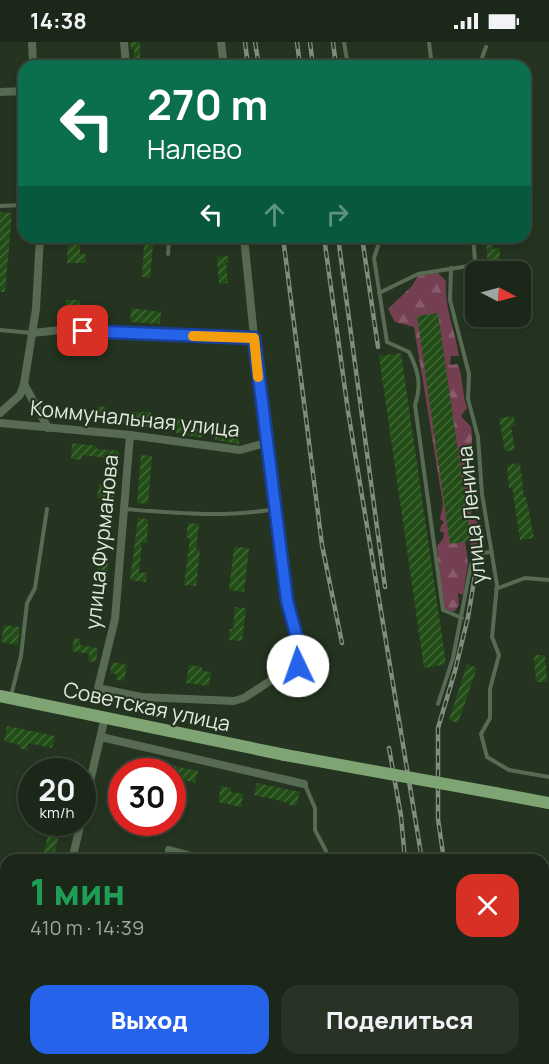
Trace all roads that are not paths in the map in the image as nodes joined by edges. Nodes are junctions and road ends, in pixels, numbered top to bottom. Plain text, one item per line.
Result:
1 (32, 42) edge
2 (124, 42) edge
3 (221, 42) edge
4 (344, 42) edge
5 (429, 42) edge
6 (486, 47) dead end
7 (33, 60) edge
8 (126, 60) edge
9 (223, 60) edge
10 (347, 60) edge
11 (431, 60) edge
12 (481, 60) edge
13 (18, 91) edge
14 (0, 92) edge
15 (0, 206) edge
16 (18, 206) edge
17 (40, 243) edge
18 (169, 243) edge
19 (245, 243) edge
20 (380, 243) edge
21 (473, 243) edge
22 (168, 254) dead end
23 (475, 261) edge
24 (465, 266) edge
25 (451, 268) junction
26 (379, 293) junction
27 (0, 330) edge
28 (33, 333) junction
29 (254, 338) junction
30 (24, 384) junction
31 (0, 413) edge
32 (0, 423) edge
33 (48, 428) junction
34 (130, 435) junction
35 (266, 443) junction
36 (47, 509) dead end
37 (124, 509) junction
38 (275, 509) junction
39 (492, 552) junction
40 (549, 580) edge
41 (496, 589) junction
42 (462, 618) junction
43 (5, 697) edge
44 (438, 704) dead end
45 (105, 717) junction
46 (101, 737) junction
47 (96, 758) edge
48 (549, 777) edge
49 (304, 784) joint
50 (549, 803) edge
51 (78, 836) edge
52 (169, 850) dead end
53 (73, 854) edge
54 (184, 854) edge
55 (325, 854) edge

1 - 7 street
2 - 8 street
3 - 9 street
4 - 10 lane
5 - 11 lane
6 - 12 lane
13 - 14 street
15 - 16 lane
17 - 28 street
18 - 22 lane
19 - 29 street
20 - 26 lane
21 - 23 lane
24 - 25 lane
25 - 26 lane
25 - 39 lane, улица Ленина
26 - 42 lane
27 - 28 lane
28 - 29 street
28 - 30 street
29 - 35 street
30 - 31 street
30 - 33 street
32 - 33 street, Коммунальная улица
33 - 34 street, Коммунальная улица
34 - 35 street, Коммунальная улица
34 - 37 street, улица Фурманова
35 - 38 street
36 - 43 lane
37 - 38 lane
37 - 38 street, улица Фурманова
39 - 41 lane, улица Ленина
39 - 42 lane
40 - 41 lane
41 - 48 lane, улица Ленина
42 - 44 lane
43 - 45 main road, Советская улица
45 - 46 street
45 - 50 main road, Советская улица, bridge
46 - 47 street
46 - 49 street
49 - 55 lane
51 - 53 street
52 - 54 street

